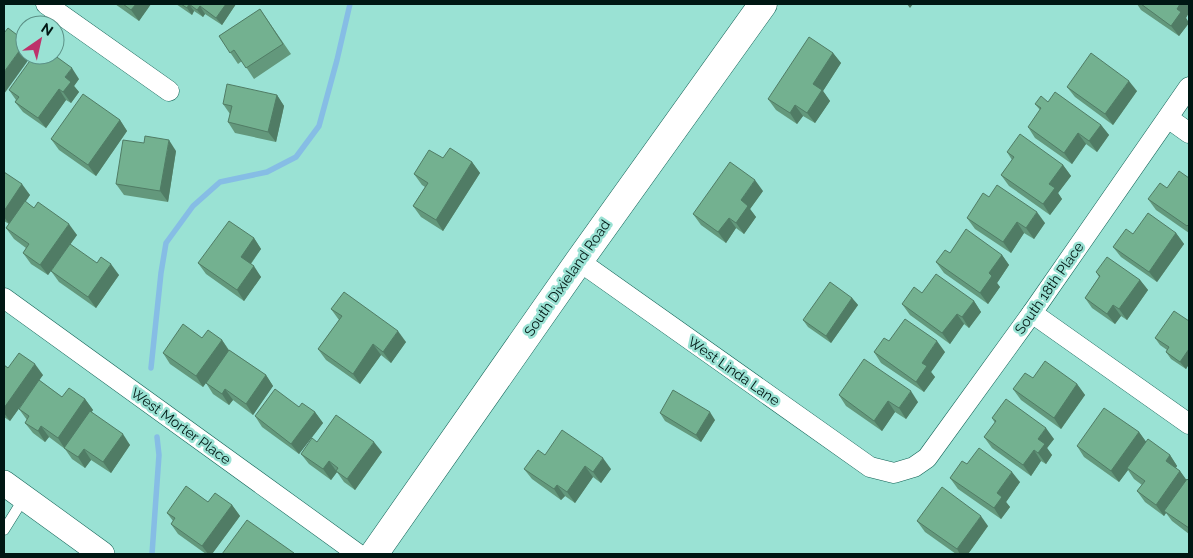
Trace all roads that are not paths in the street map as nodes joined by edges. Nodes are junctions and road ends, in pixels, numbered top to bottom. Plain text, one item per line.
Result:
1 (46, 4) edge
2 (763, 4) edge
3 (1189, 87) edge
4 (169, 91) dead end
5 (1168, 118) junction
6 (1189, 133) edge
7 (578, 261) junction
8 (4, 298) edge
9 (1032, 313) junction
10 (1189, 424) edge
11 (894, 473) joint
12 (4, 483) edge
13 (24, 498) junction
14 (4, 530) edge
15 (102, 554) edge
16 (358, 554) edge
17 (374, 554) edge

1 - 4 street
2 - 7 main road, South Dixieland Road
3 - 5 street, South 18th Place
5 - 6 street
5 - 9 street, South 18th Place
7 - 11 street, West Linda Lane
7 - 17 main road, South Dixieland Road
8 - 16 street, West Morter Place
9 - 10 street
9 - 11 street, South 18th Place
12 - 13 street
13 - 14 lane
13 - 15 street

